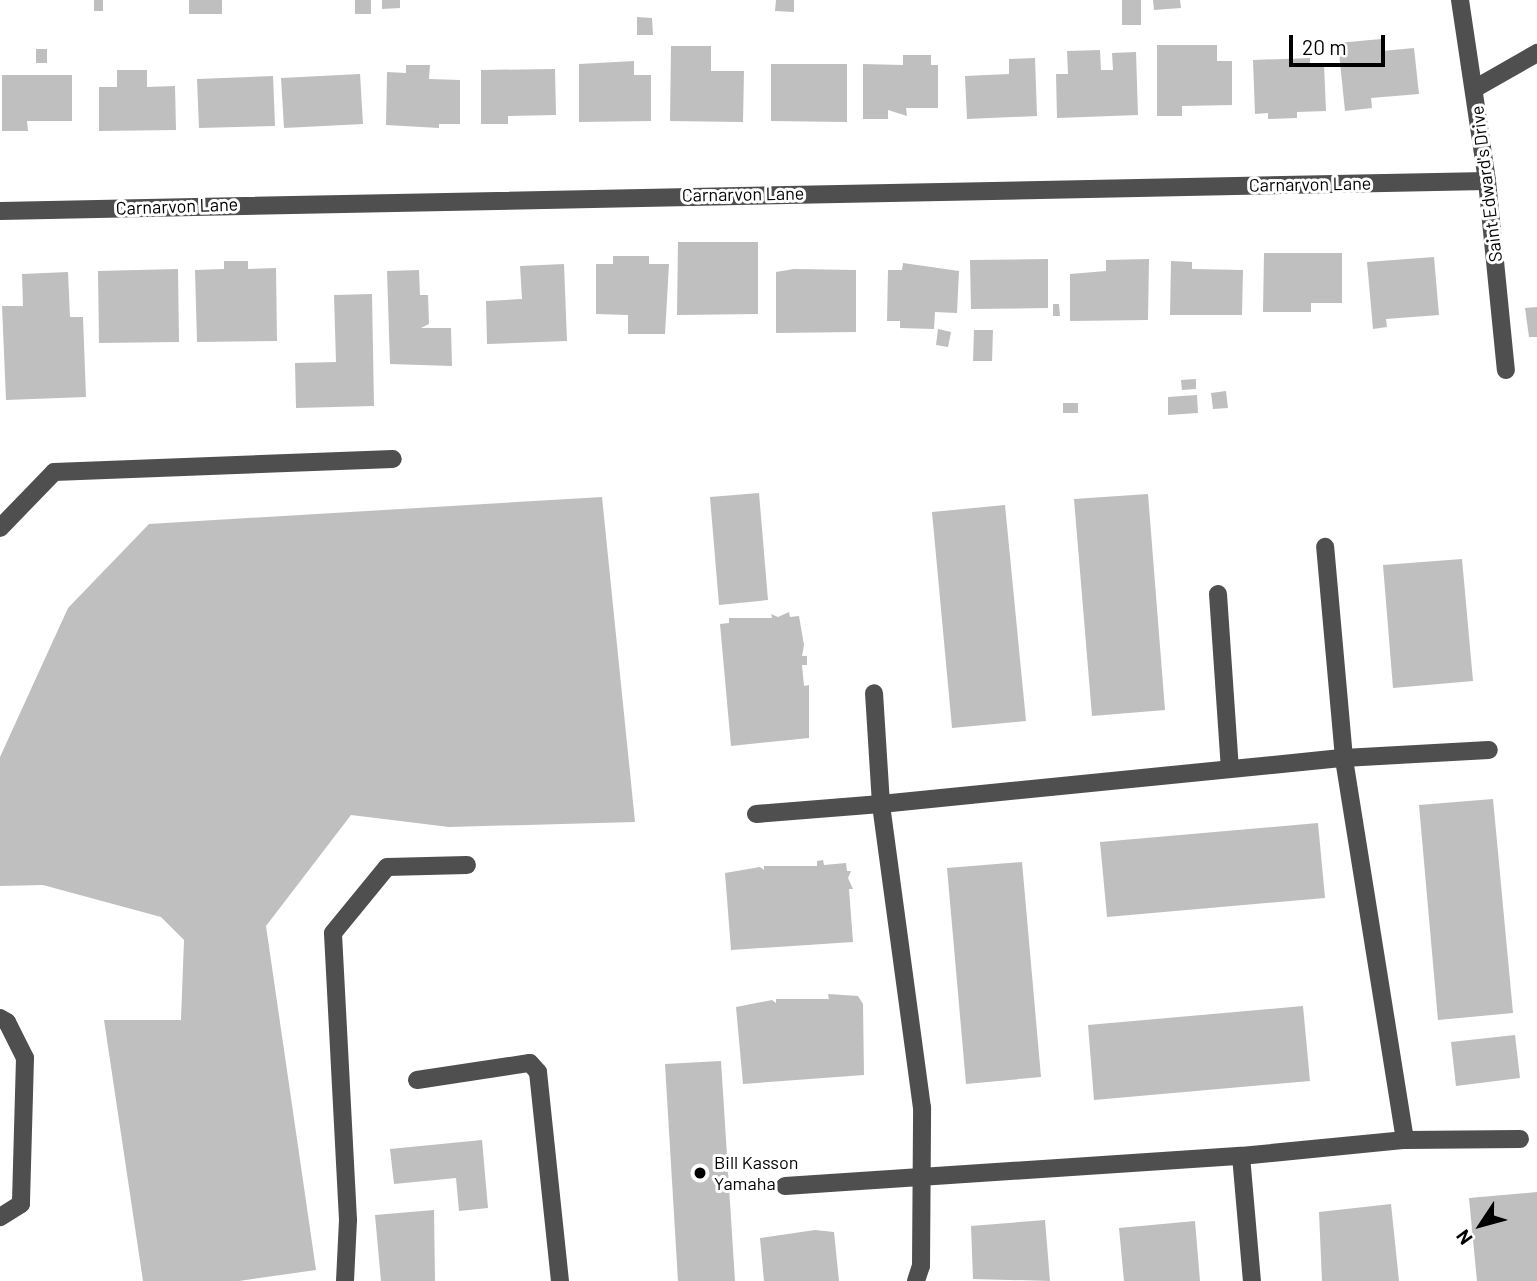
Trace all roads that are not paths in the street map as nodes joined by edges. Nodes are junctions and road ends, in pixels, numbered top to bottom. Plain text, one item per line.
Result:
1 (1460, 0) edge
2 (1537, 53) edge
3 (1474, 89) junction
4 (1487, 181) junction
5 (0, 211) edge
6 (1507, 370) dead end
7 (393, 459) dead end
8 (0, 528) edge
9 (1325, 547) dead end
10 (1218, 594) dead end
11 (874, 694) dead end
12 (1489, 750) dead end
13 (1344, 758) junction
14 (1230, 769) junction
15 (881, 804) junction
16 (756, 814) dead end
17 (467, 865) dead end
18 (0, 1018) edge
19 (417, 1080) dead end
20 (1520, 1139) dead end
21 (1405, 1140) junction
22 (1241, 1156) junction
23 (921, 1177) junction
24 (785, 1186) dead end
25 (0, 1217) edge
26 (345, 1281) edge
27 (559, 1281) edge
28 (916, 1281) edge
29 (1252, 1281) edge

1 - 3 street, Saint Edward's Drive
2 - 3 street
3 - 4 street, Saint Edward's Drive
4 - 5 street, Carnarvon Lane
4 - 6 street, Saint Edward's Drive
7 - 8 street
9 - 13 street
10 - 14 street
11 - 15 street
12 - 13 street
13 - 14 street
13 - 21 street
14 - 15 street
15 - 16 street
15 - 23 street
17 - 26 street
18 - 25 street
19 - 27 street
20 - 21 street
21 - 22 street
22 - 23 street
22 - 29 street
23 - 24 street
23 - 28 street

